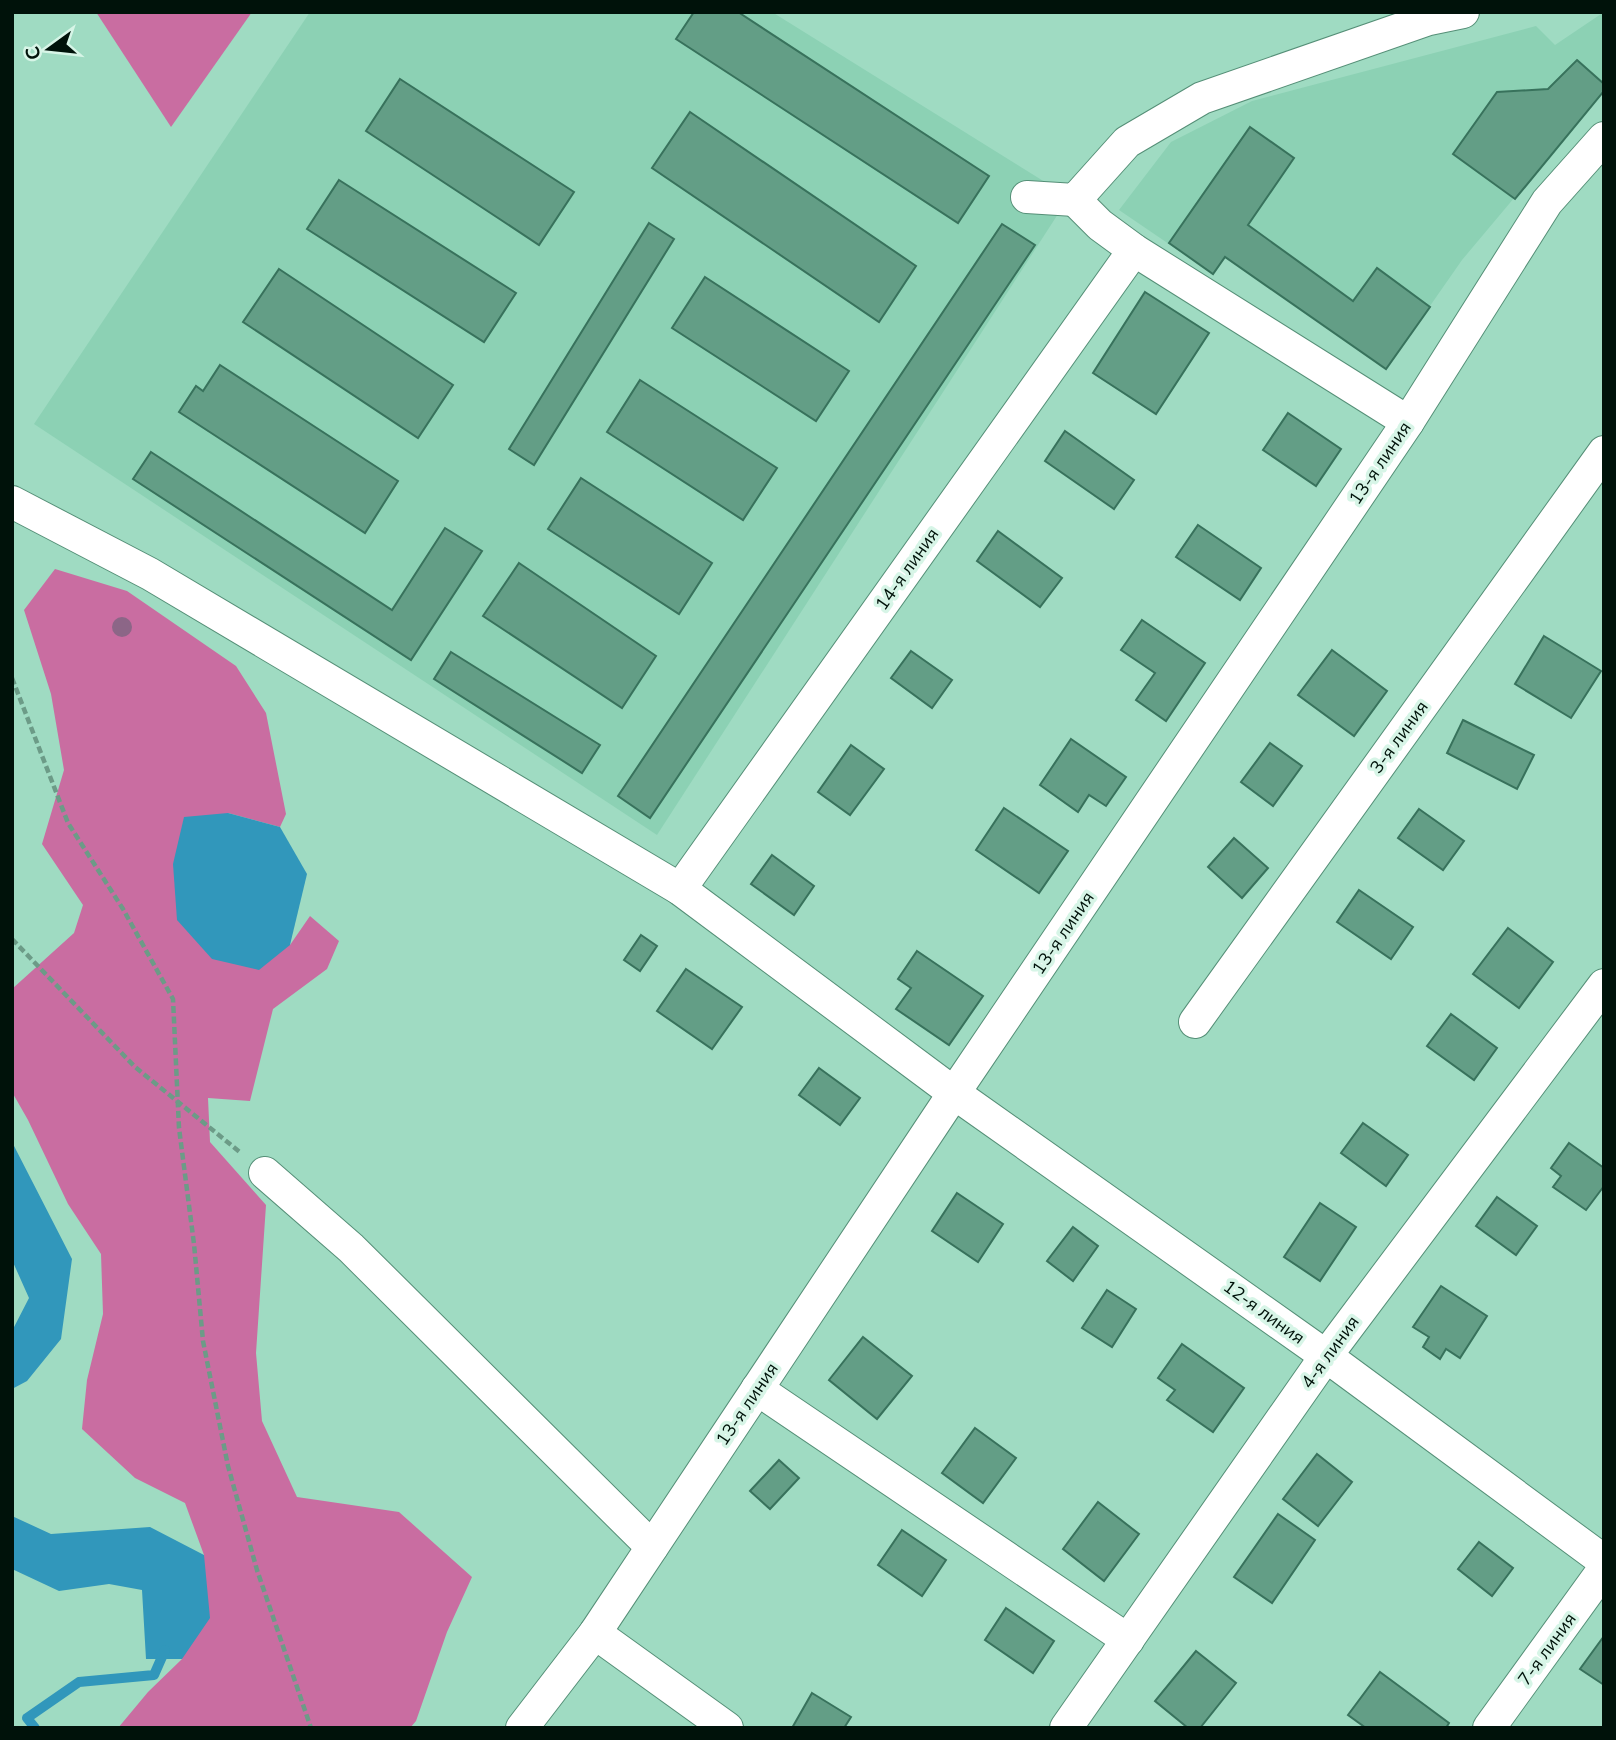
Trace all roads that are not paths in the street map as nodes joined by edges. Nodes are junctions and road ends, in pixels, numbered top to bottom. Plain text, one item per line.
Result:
1 (1463, 12) edge
2 (1604, 138) edge
3 (1027, 197) dead end
4 (1075, 200) junction
5 (1134, 250) junction
6 (1408, 422) junction
7 (1604, 452) edge
8 (12, 502) edge
9 (680, 889) junction
10 (1604, 985) edge
11 (1195, 1022) dead end
12 (954, 1093) junction
13 (265, 1173) road end
14 (1326, 1356) junction
15 (757, 1389) junction
16 (652, 1547) junction
17 (1604, 1560) edge
18 (1604, 1569) edge
19 (595, 1633) junction
20 (1128, 1640) junction
21 (522, 1728) edge
22 (727, 1728) edge
23 (1066, 1728) edge
24 (1489, 1728) edge

1 - 4 street
2 - 6 street, 13-я линия
3 - 4 street
4 - 5 street
5 - 6 street
5 - 9 street, 14-я линия
6 - 12 street, 13-я линия
7 - 11 street, 3-я линия
8 - 9 street, 12-я линия
9 - 12 street, 12-я линия
10 - 14 street, 4-я линия
12 - 14 street, 12-я линия
12 - 15 street, 13-я линия
13 - 16 street
14 - 17 street, 12-я линия
14 - 20 street, 4-я линия
15 - 16 street, 13-я линия
15 - 20 street
16 - 19 street, 13-я линия
18 - 24 street, 7-я линия
19 - 21 street, 13-я линия
19 - 22 street
20 - 23 street, 4-я линия

